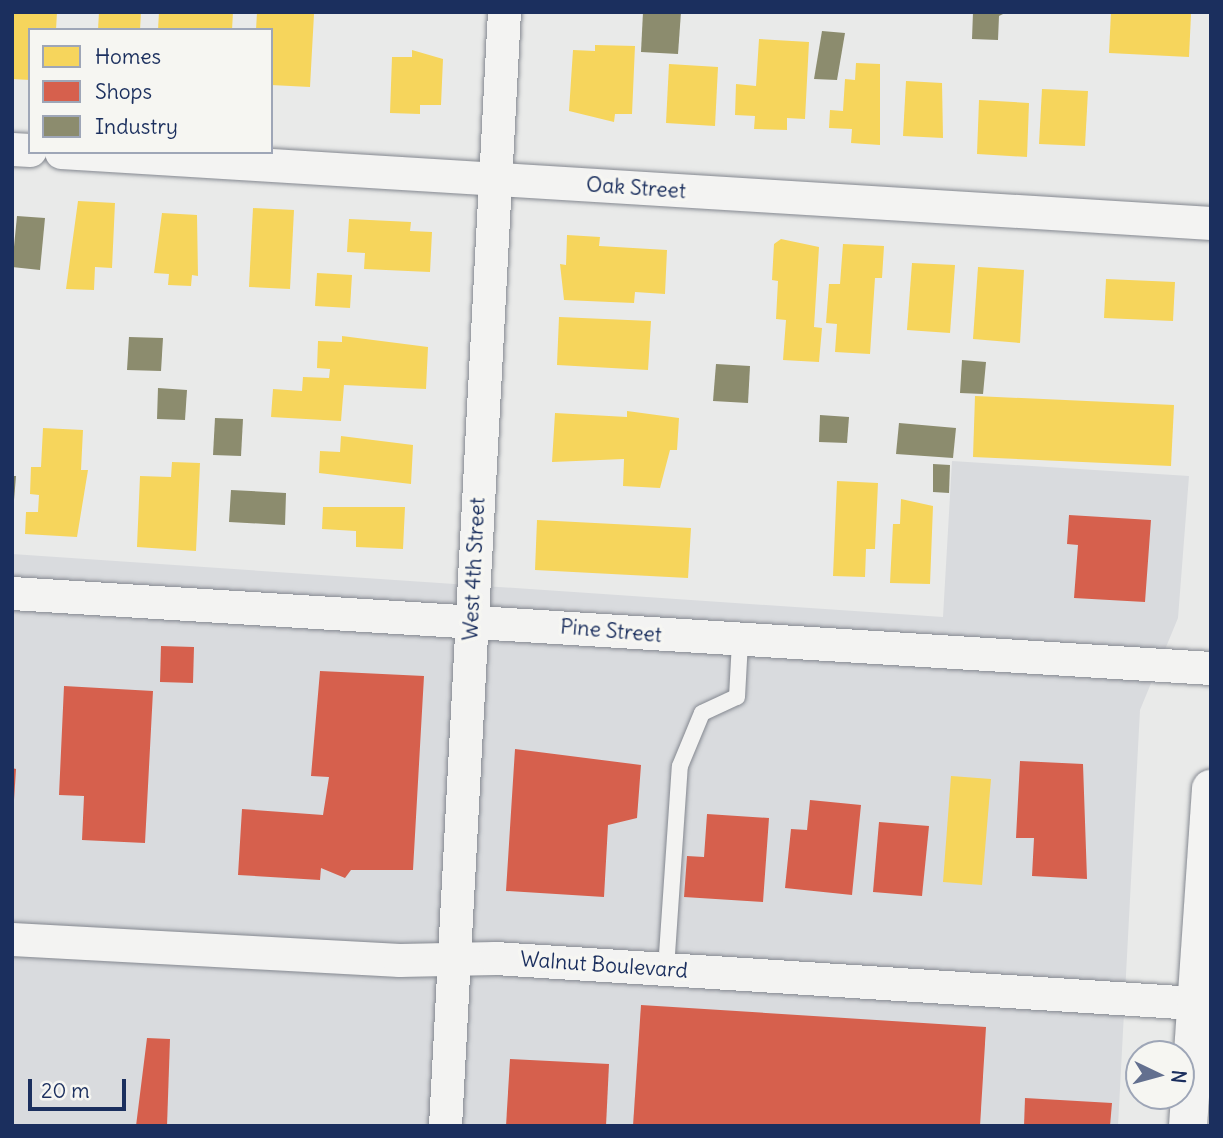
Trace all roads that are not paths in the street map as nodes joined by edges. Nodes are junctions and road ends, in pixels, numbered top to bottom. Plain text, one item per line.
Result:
1 (504, 12) edge
2 (93, 154) edge
3 (495, 179) junction
4 (1211, 223) edge
5 (12, 593) edge
6 (471, 621) junction
7 (740, 642) junction
8 (1211, 668) edge
9 (1211, 789) edge
10 (12, 939) edge
11 (455, 959) junction
12 (666, 969) junction
13 (1195, 1003) junction
14 (445, 1126) edge
15 (1188, 1126) edge

1 - 3 street, West 4th Street
2 - 3 street, Oak Street
3 - 4 street, Oak Street
3 - 6 street, West 4th Street
5 - 6 street, Pine Street
6 - 7 street, Pine Street
6 - 11 street, West 4th Street
7 - 8 street, Pine Street
7 - 12 lane
9 - 13 main road
10 - 11 street, Walnut Boulevard
11 - 12 street, Walnut Boulevard
11 - 14 street, West 4th Street
12 - 13 street, Walnut Boulevard
13 - 15 main road

